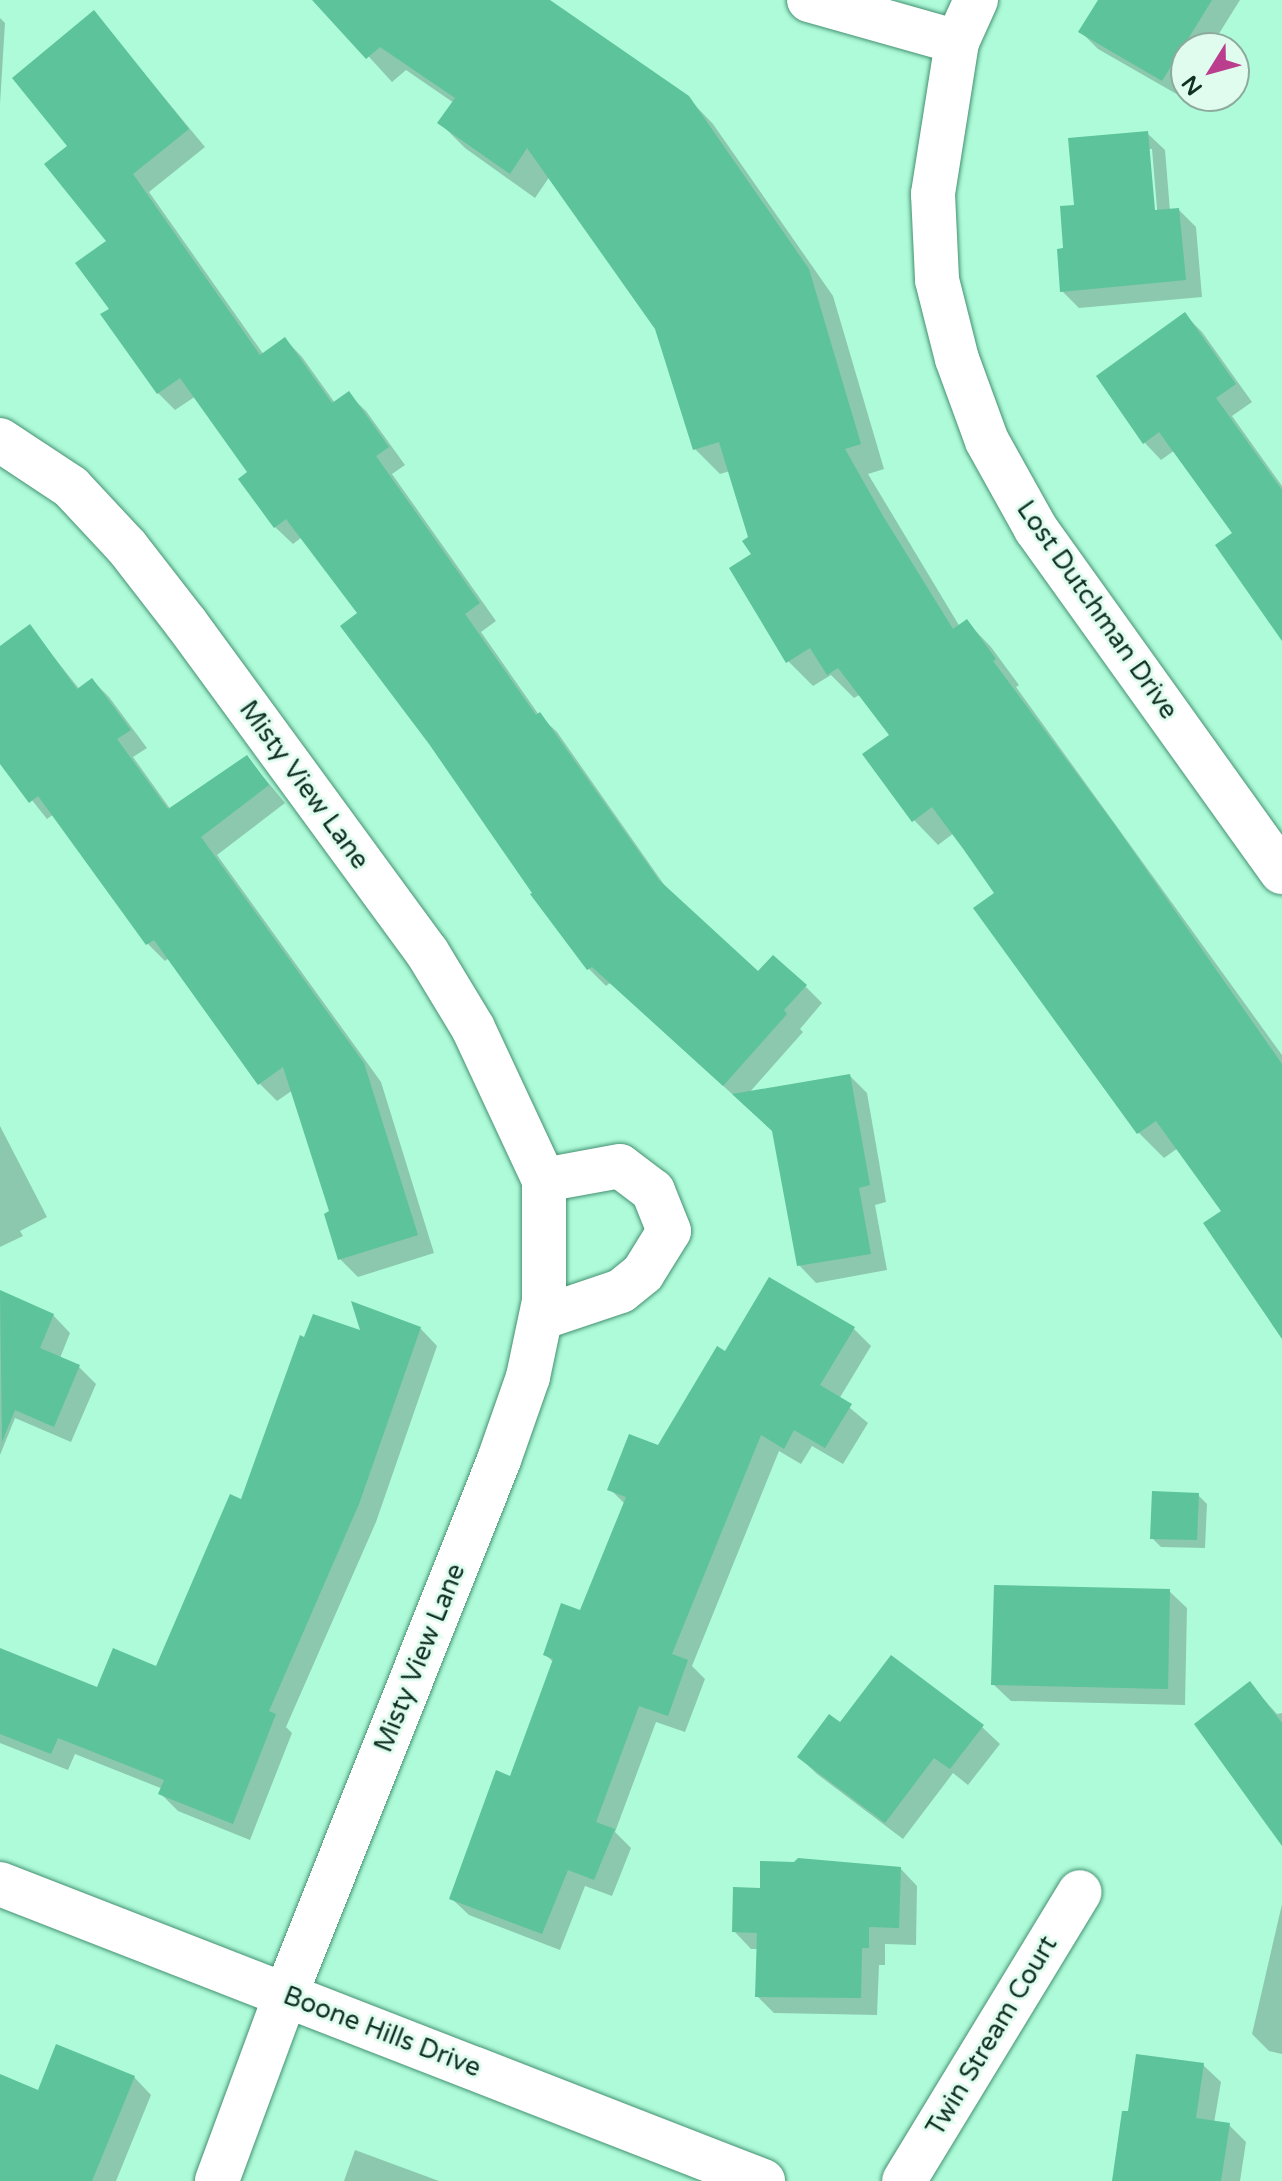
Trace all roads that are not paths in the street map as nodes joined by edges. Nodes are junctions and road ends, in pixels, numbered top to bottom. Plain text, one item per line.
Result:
1 (809, 0) edge
2 (976, 0) edge
3 (957, 42) junction
4 (0, 440) edge
5 (1282, 872) edge
6 (544, 1180) junction
7 (541, 1318) junction
8 (0, 1884) edge
9 (1080, 1892) dead end
10 (286, 1994) junction
11 (217, 2181) edge
12 (763, 2181) edge
13 (904, 2181) edge

1 - 3 street
2 - 3 street, Lost Dutchman Drive
3 - 5 street, Lost Dutchman Drive
4 - 6 street, Misty View Lane
6 - 7 street, Misty View Lane
6 - 7 street
7 - 10 street, Misty View Lane
8 - 10 street, Boone Hills Drive
9 - 13 street, Twin Stream Court
10 - 11 street, Misty View Lane
10 - 12 street, Boone Hills Drive

